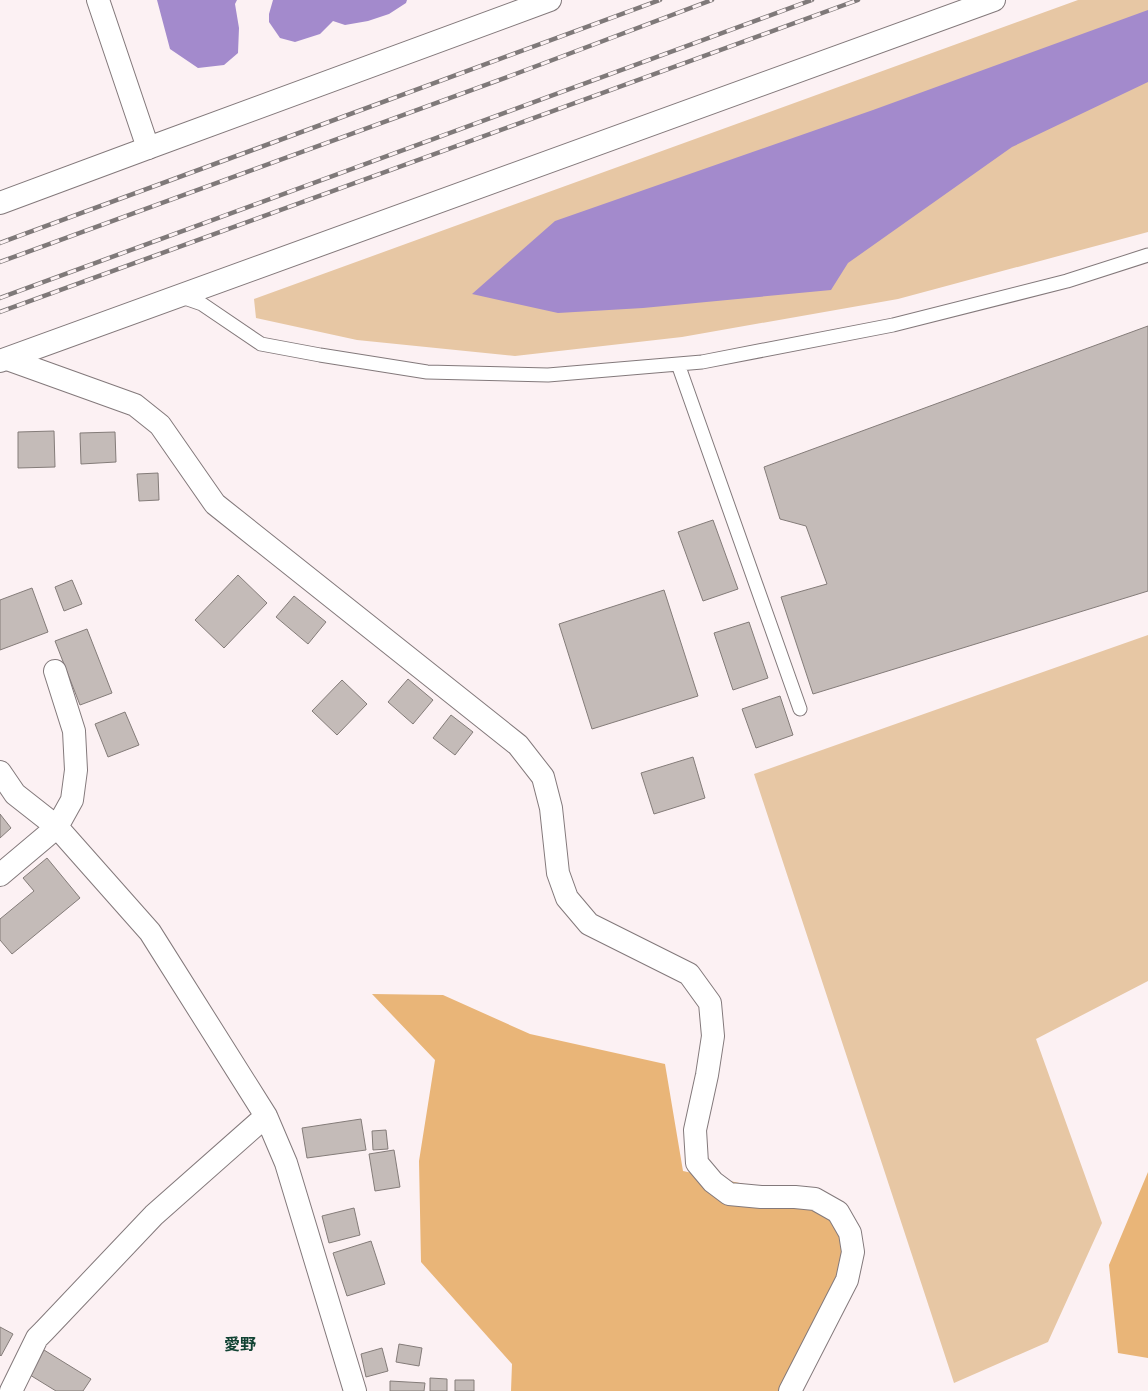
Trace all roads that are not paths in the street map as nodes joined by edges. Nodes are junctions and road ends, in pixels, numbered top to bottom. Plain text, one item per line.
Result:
1 (98, 0) edge
2 (550, 0) edge
3 (994, 0) edge
4 (148, 148) junction
5 (0, 203) edge
6 (1148, 255) edge
7 (179, 296) junction
8 (4, 360) edge
9 (678, 364) junction
10 (55, 671) dead end
11 (800, 709) dead end
12 (0, 772) edge
13 (57, 827) junction
14 (0, 875) edge
15 (266, 1116) junction
16 (11, 1391) edge
17 (355, 1391) edge
18 (790, 1391) edge

1 - 4 street
2 - 4 street
3 - 7 street
4 - 5 street
6 - 9 lane
7 - 8 street
7 - 9 lane
8 - 18 street
9 - 11 lane
10 - 13 street
12 - 13 street
13 - 14 street
13 - 15 street
15 - 16 street
15 - 17 street

